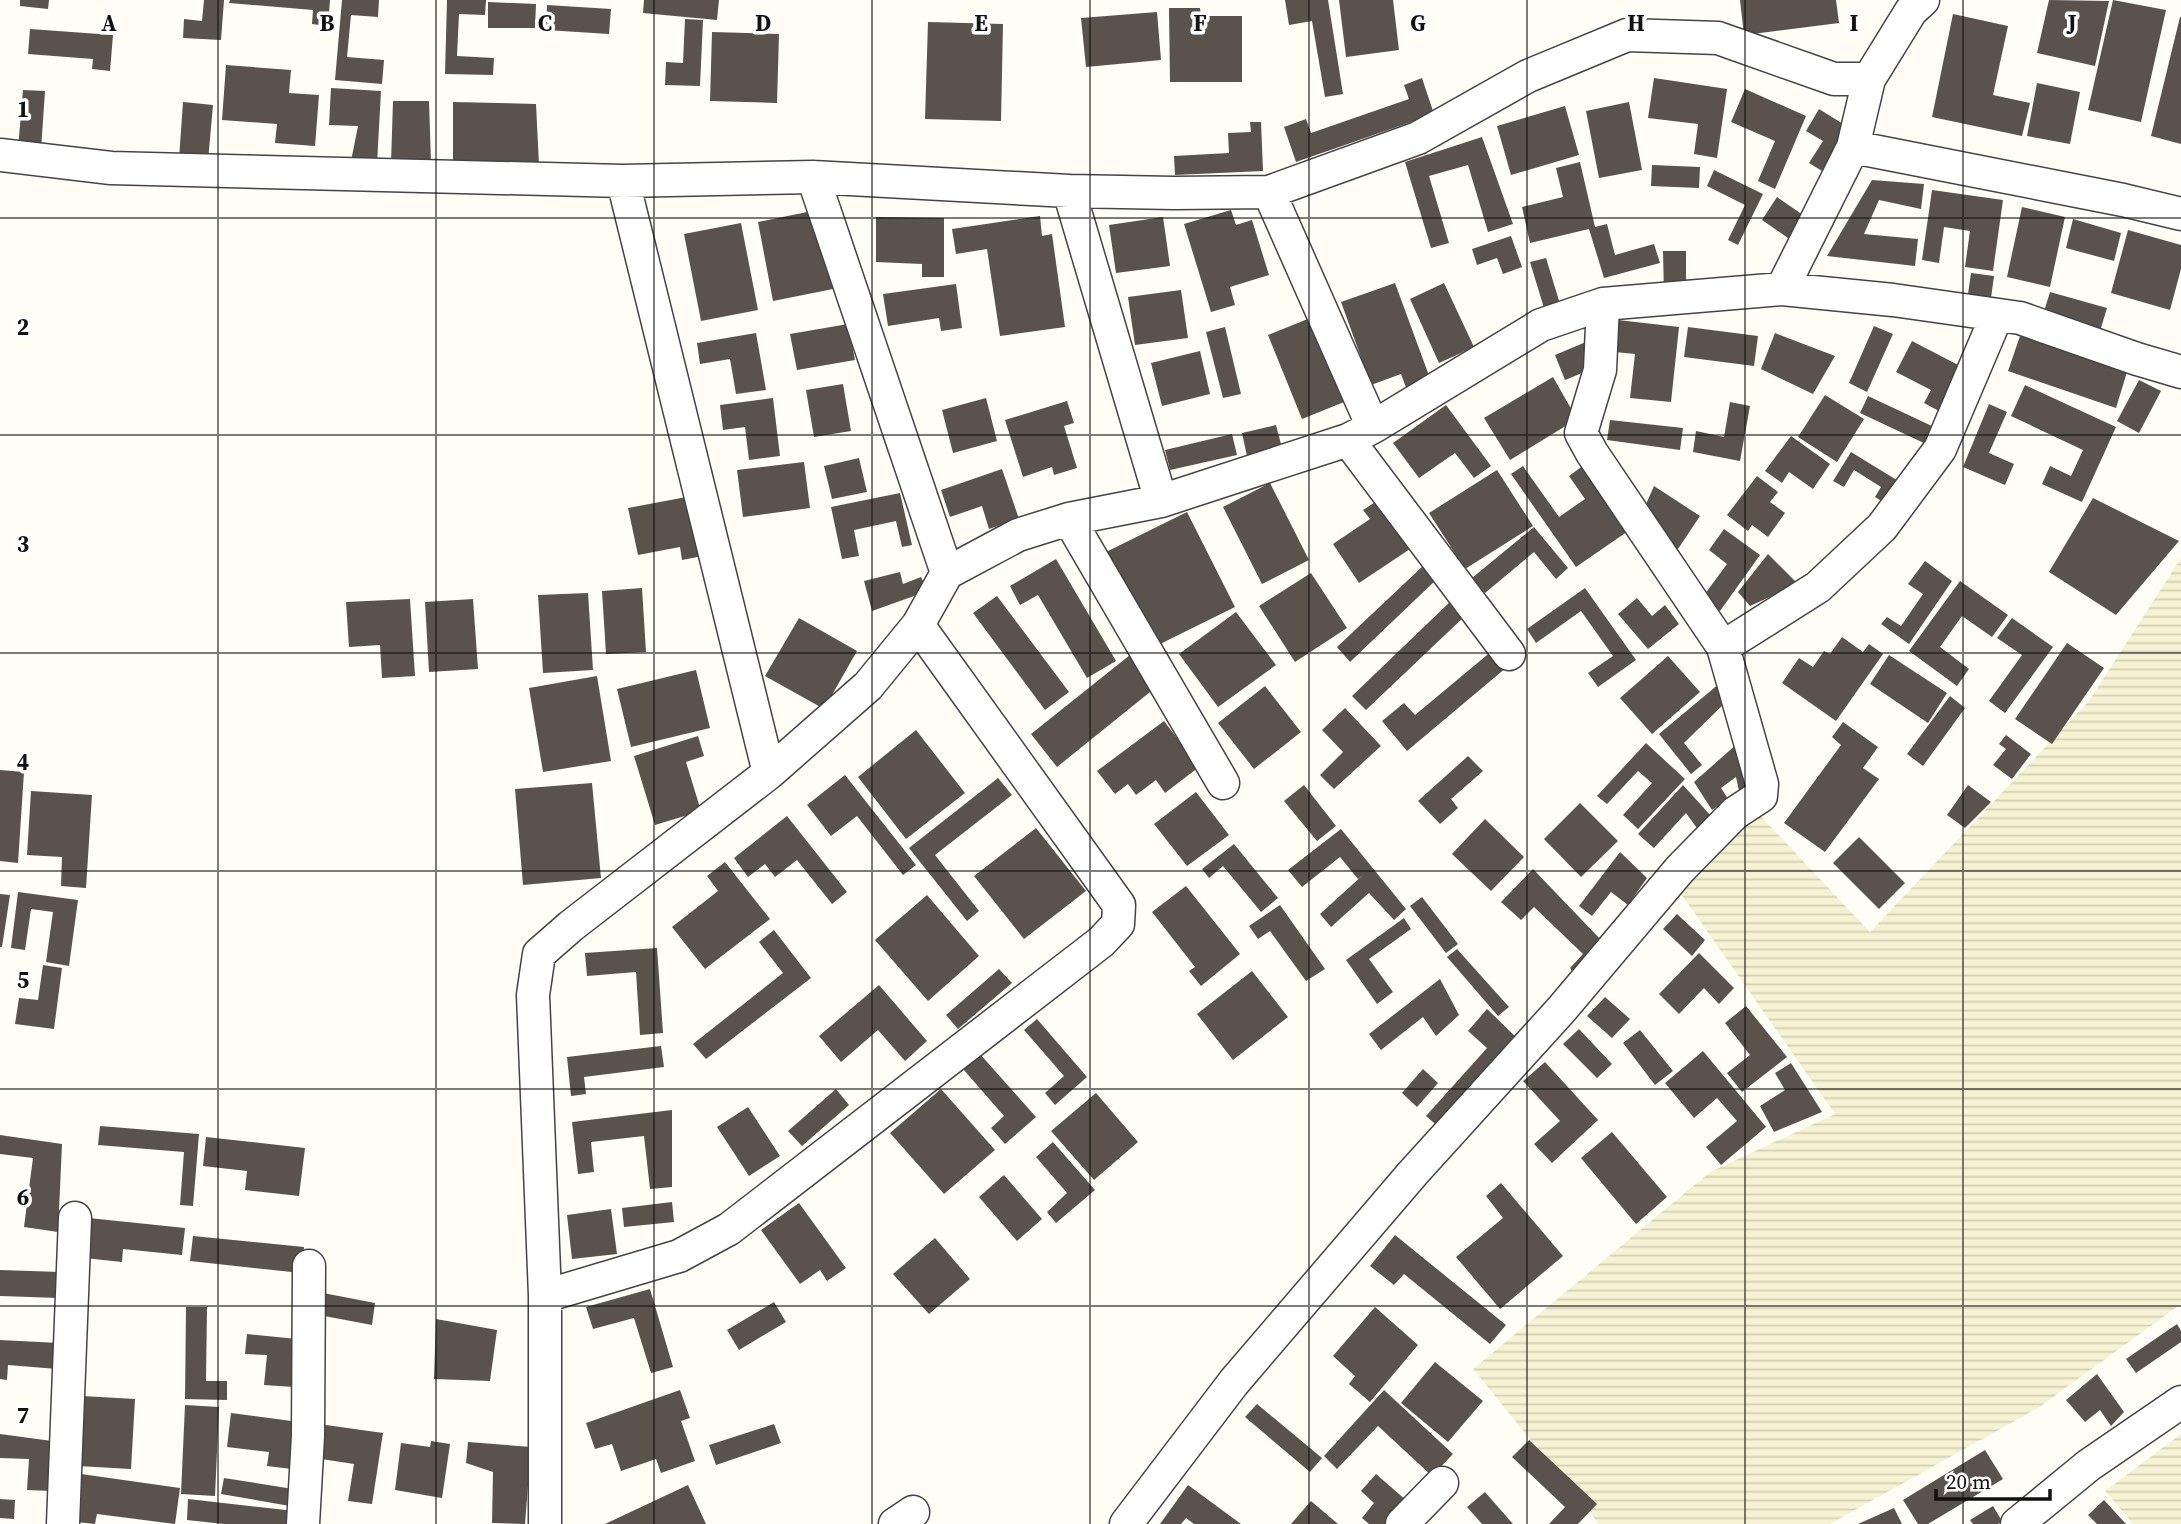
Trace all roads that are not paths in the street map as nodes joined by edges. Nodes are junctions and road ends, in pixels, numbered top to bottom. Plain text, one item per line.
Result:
1 (1923, 0) edge
2 (1869, 79) junction
3 (1853, 147) junction
4 (0, 155) edge
5 (813, 177) junction
6 (623, 181) junction
7 (1069, 191) junction
8 (1269, 192) junction
9 (2181, 214) edge
10 (1782, 289) junction
11 (1603, 304) junction
12 (1997, 315) junction
13 (2181, 372) edge
14 (1360, 433) junction
15 (1161, 501) junction
16 (1069, 519) junction
17 (947, 573) junction
18 (918, 625) junction
19 (1723, 647) junction
20 (1509, 654) dead end
21 (769, 773) junction
22 (1223, 783) dead end
23 (75, 1218) dead end
24 (309, 1266) dead end
25 (545, 1296) junction
26 (2181, 1402) edge
27 (1442, 1483) dead end
28 (63, 1524) edge
29 (303, 1524) edge
30 (545, 1524) edge
31 (1126, 1524) edge
32 (1402, 1524) edge
33 (2017, 1524) edge

1 - 2 street
2 - 3 street
2 - 8 street
3 - 9 street
3 - 10 street
4 - 6 street
5 - 6 street
5 - 7 street
5 - 17 street
6 - 21 street
7 - 8 street
7 - 15 street
8 - 14 street
10 - 11 street
10 - 12 street
11 - 14 street
11 - 19 street
12 - 13 street
12 - 19 street
14 - 15 street
14 - 20 street
15 - 16 street
16 - 17 street
16 - 22 street
17 - 18 street
18 - 21 street
18 - 25 street
19 - 31 street
21 - 25 street
23 - 28 street
24 - 29 street
25 - 30 street
26 - 33 street
27 - 32 street

